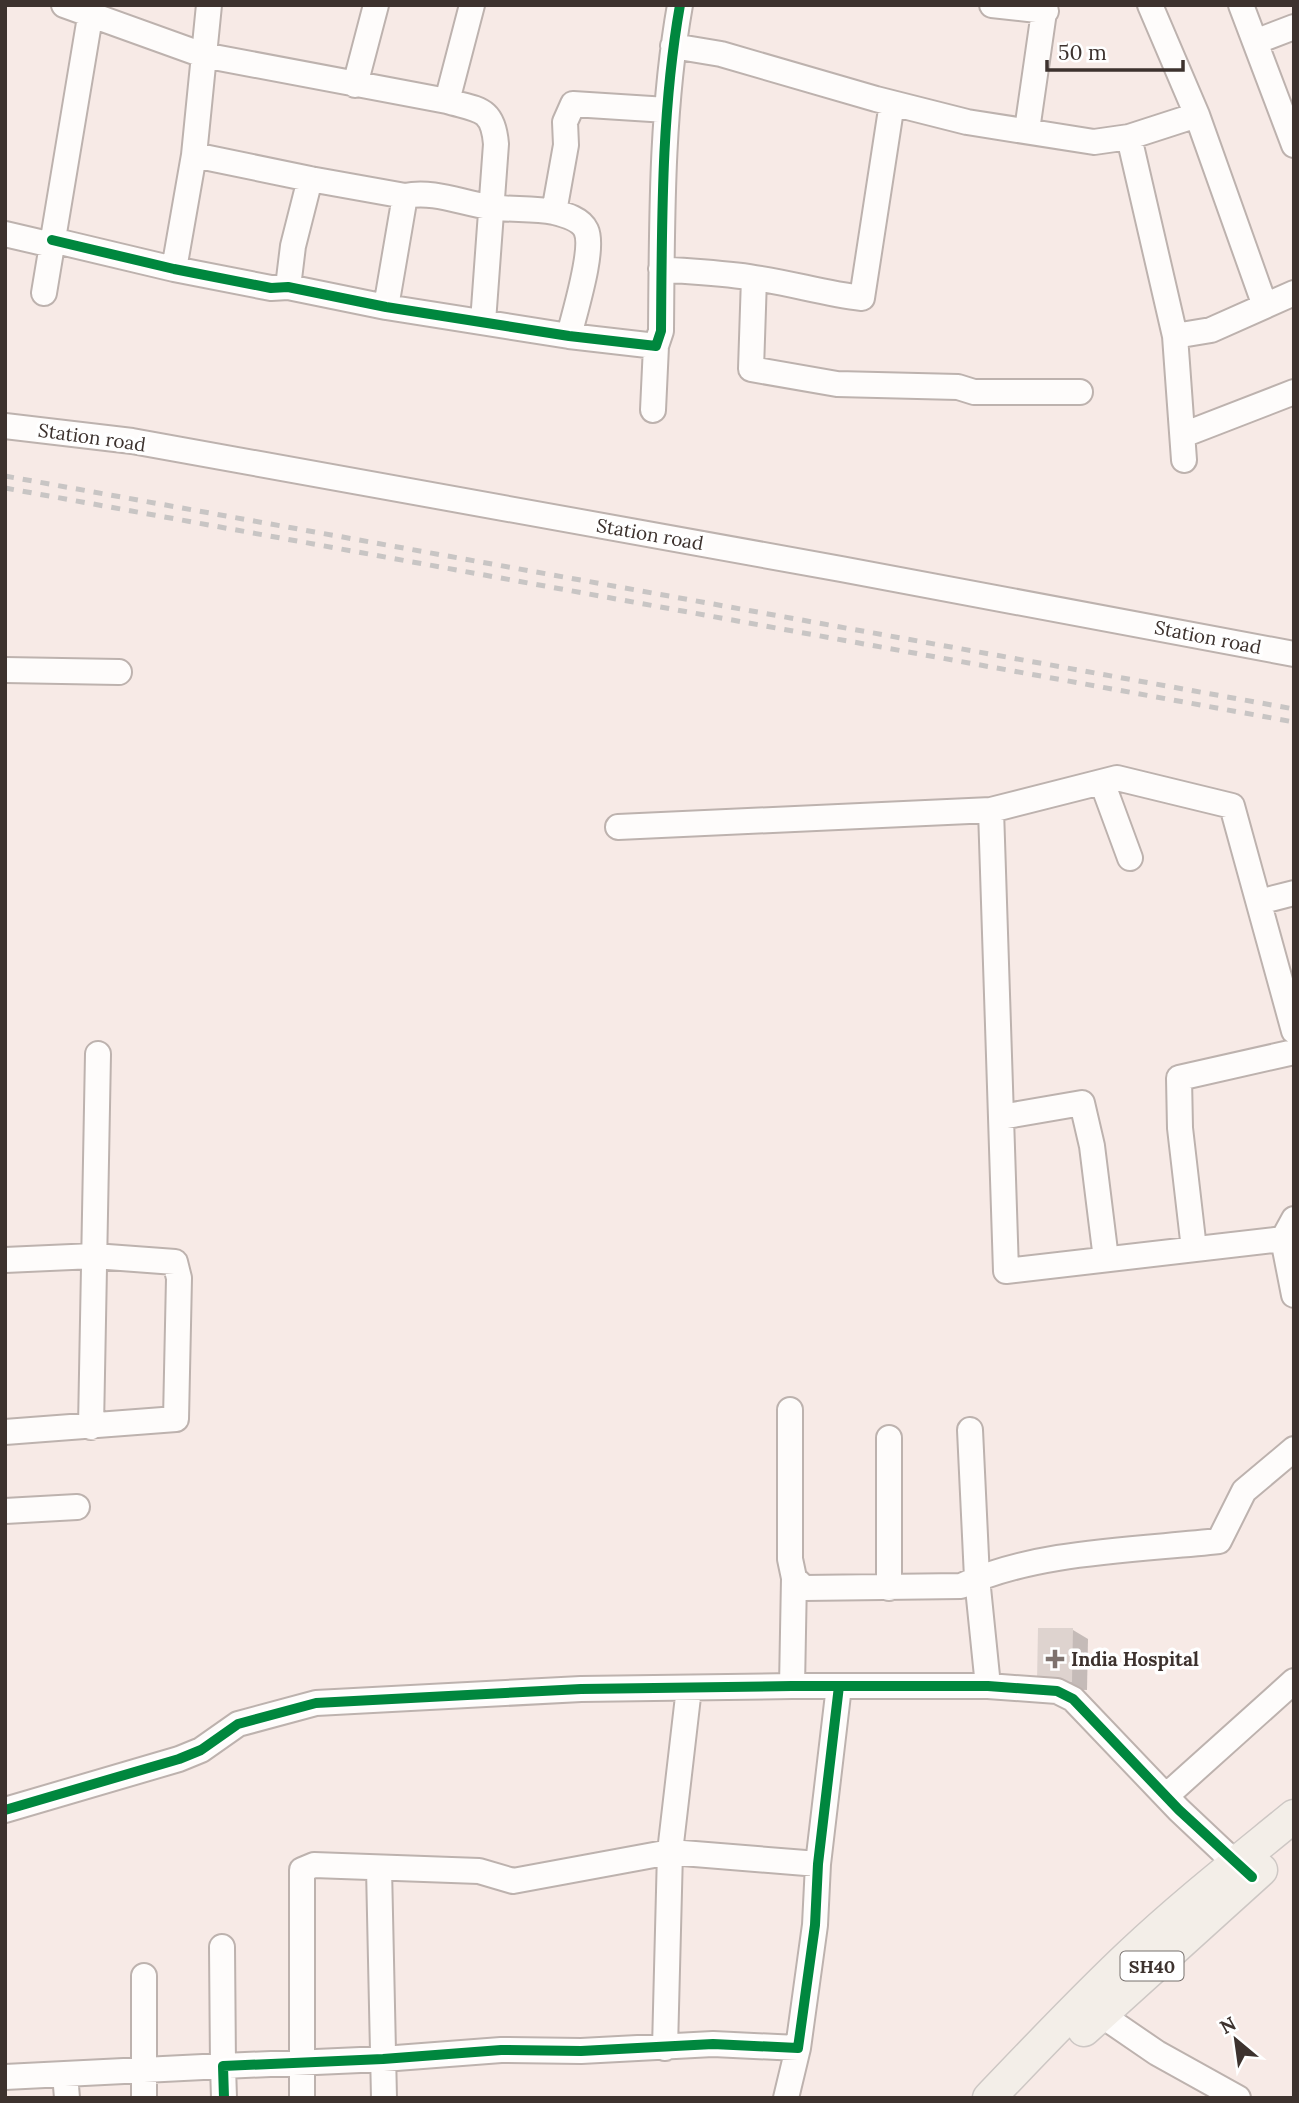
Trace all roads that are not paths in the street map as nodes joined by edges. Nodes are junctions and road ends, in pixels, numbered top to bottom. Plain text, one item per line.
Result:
1 (64, 5) edge
2 (209, 5) edge
3 (376, 5) edge
4 (472, 5) edge
5 (680, 5) edge
6 (992, 5) edge
7 (1150, 5) edge
8 (1241, 5) edge
9 (1046, 8) edge
10 (90, 9) edge
11 (1294, 27) edge
12 (1255, 42) junction
13 (673, 46) junction
14 (203, 55) junction
15 (355, 85) junction
16 (447, 102) junction
17 (892, 103) junction
18 (667, 110) junction
19 (1197, 115) junction
20 (1027, 130) junction
21 (1291, 131) edge
22 (1129, 137) junction
23 (194, 155) junction
24 (310, 179) junction
25 (405, 196) junction
26 (491, 207) junction
27 (554, 212) junction
28 (5, 234) edge
29 (52, 242) junction
30 (174, 269) junction
31 (662, 269) junction
32 (754, 278) junction
33 (288, 287) junction
34 (44, 293) dead end
35 (1294, 293) edge
36 (1265, 306) junction
37 (386, 307) junction
38 (484, 322) junction
39 (569, 335) junction
40 (1175, 336) junction
41 (656, 346) junction
42 (1080, 392) dead end
43 (1294, 392) edge
44 (653, 410) dead end
45 (5, 426) edge
46 (1183, 435) junction
47 (1184, 460) dead end
48 (1294, 654) edge
49 (5, 670) edge
50 (120, 672) dead end
51 (1102, 782) junction
52 (991, 810) junction
53 (618, 827) dead end
54 (1130, 858) dead end
55 (1294, 893) edge
56 (1259, 902) junction
57 (1288, 984) edge
58 (1294, 1031) edge
59 (1294, 1052) edge
60 (98, 1054) dead end
61 (1001, 1117) junction
62 (1289, 1229) edge
63 (1194, 1249) junction
64 (94, 1256) junction
65 (1106, 1259) junction
66 (5, 1260) edge
67 (1294, 1295) edge
68 (790, 1410) dead end
69 (91, 1427) junction
70 (970, 1430) dead end
71 (5, 1432) edge
72 (888, 1438) dead end
73 (1294, 1449) edge
74 (77, 1507) dead end
75 (5, 1511) edge
76 (794, 1578) junction
77 (978, 1578) junction
78 (889, 1588) junction
79 (1294, 1681) edge
80 (792, 1686) junction
81 (839, 1686) junction
82 (988, 1686) junction
83 (690, 1688) junction
84 (1166, 1796) junction
85 (5, 1810) edge
86 (1294, 1816) edge
87 (1294, 1842) edge
88 (670, 1852) junction
89 (818, 1864) junction
90 (379, 1868) junction
91 (1244, 1870) junction
92 (222, 1947) dead end
93 (144, 1976) dead end
94 (1100, 2014) junction
95 (665, 2048) junction
96 (798, 2048) junction
97 (383, 2059) junction
98 (301, 2063) junction
99 (223, 2066) junction
100 (143, 2070) junction
101 (5, 2077) edge
102 (66, 2086) edge
103 (144, 2098) edge
104 (224, 2098) edge
105 (302, 2098) edge
106 (384, 2098) edge
107 (786, 2098) edge
108 (989, 2098) edge
109 (1017, 2098) edge
110 (1238, 2098) edge

1 - 10 street
2 - 14 street
3 - 15 street
4 - 16 street
5 - 13 street
6 - 9 street
7 - 19 street
8 - 12 street
9 - 20 street
10 - 14 street
10 - 29 street
11 - 12 street
12 - 21 street
13 - 17 street
13 - 18 street
14 - 15 street
14 - 23 street
15 - 16 street
16 - 26 street
17 - 20 street
17 - 32 street
18 - 27 street
18 - 31 street
19 - 22 street
19 - 36 street
20 - 22 street
22 - 40 street
23 - 24 street
23 - 30 street
24 - 25 street
24 - 33 street
25 - 26 street
25 - 37 street
26 - 27 street
26 - 38 street
27 - 39 street
28 - 29 street
29 - 30 street
29 - 34 street
30 - 33 street
31 - 32 street
31 - 41 street
32 - 42 street
33 - 37 street
35 - 36 street
36 - 40 street
37 - 38 street
38 - 39 street
39 - 41 street
40 - 46 street
41 - 44 street
43 - 46 street
45 - 48 street, Station road
46 - 47 street
49 - 50 street
51 - 52 street
51 - 54 street
51 - 56 street
52 - 53 street
52 - 61 street
55 - 56 street
56 - 57 street
57 - 58 street
59 - 63 street
60 - 64 street
61 - 65 street
61 - 65 street
62 - 63 street
62 - 67 street
63 - 65 street
64 - 66 street
64 - 69 street
64 - 69 street
68 - 76 street
69 - 71 street
70 - 77 street
72 - 78 street
73 - 77 street
74 - 75 street
76 - 78 street
76 - 80 street
77 - 78 street
77 - 82 street
79 - 84 street
80 - 81 street
80 - 83 street
81 - 82 street
81 - 89 street
82 - 84 street
83 - 85 street
83 - 88 street
84 - 91 street
86 - 91 main road
87 - 91 main road, SH40
88 - 89 street
88 - 90 street
88 - 95 street
89 - 96 street
90 - 97 street
90 - 98 street
91 - 94 main road, SH40
91 - 108 main road
92 - 99 street
93 - 100 street
94 - 109 main road, SH40
94 - 110 street
95 - 96 street
95 - 97 street
96 - 107 street
97 - 98 street
97 - 106 street
98 - 99 street
98 - 105 street
99 - 100 street
99 - 104 street
100 - 102 street
100 - 103 street
101 - 102 street

